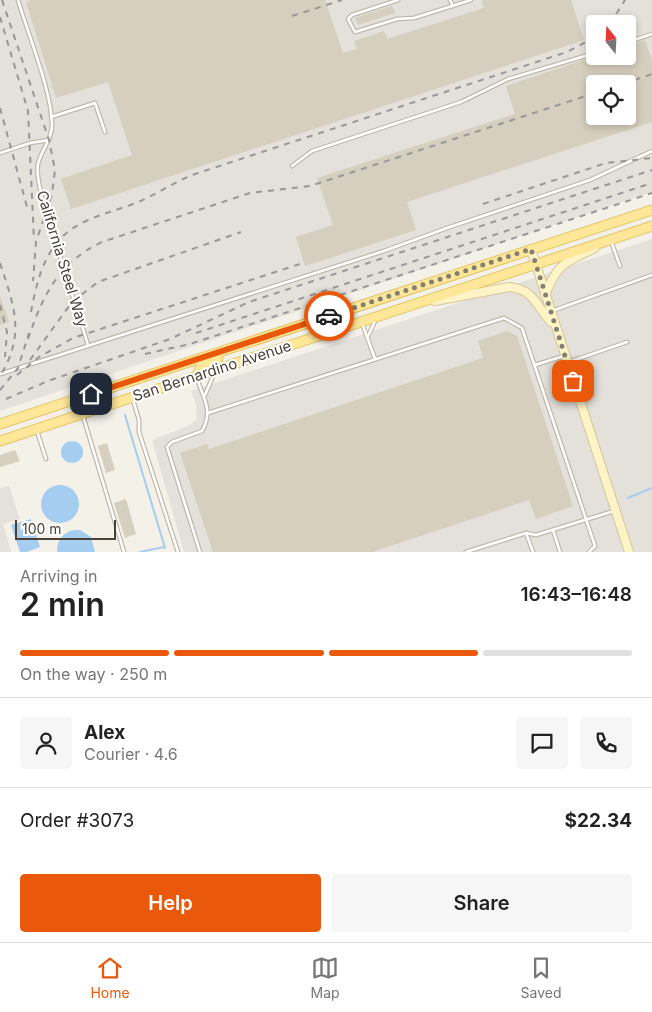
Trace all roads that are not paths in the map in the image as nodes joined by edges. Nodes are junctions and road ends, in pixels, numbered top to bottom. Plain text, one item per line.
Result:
1 (18, 0) edge
2 (398, 0) edge
3 (450, 0) edge
4 (471, 0) edge
5 (453, 6) junction
6 (652, 34) edge
7 (636, 39) edge
8 (586, 56) edge
9 (51, 117) junction
10 (105, 132) dead end
11 (49, 140) junction
12 (652, 152) edge
13 (0, 153) edge
14 (292, 166) dead end
15 (652, 210) edge
16 (652, 226) edge
17 (611, 240) junction
18 (531, 249) junction
19 (536, 264) junction
20 (620, 266) dead end
21 (461, 273) junction
22 (652, 275) edge
23 (545, 295) junction
24 (413, 305) junction
25 (550, 312) junction
26 (377, 317) junction
27 (362, 322) junction
28 (554, 326) junction
29 (292, 328) junction
30 (368, 336) junction
31 (627, 342) dead end
32 (88, 345) junction
33 (375, 359) junction
34 (566, 359) junction
35 (535, 365) junction
36 (219, 369) junction
37 (0, 374) edge
38 (197, 376) junction
39 (205, 395) junction
40 (132, 398) junction
41 (208, 413) junction
42 (83, 414) junction
43 (0, 424) edge
44 (36, 430) junction
45 (0, 442) edge
46 (46, 459) dead end
47 (616, 511) junction
48 (586, 519) junction
49 (553, 530) junction
50 (526, 533) junction
51 (124, 552) edge
52 (178, 552) edge
53 (200, 552) edge
54 (466, 552) edge
55 (533, 552) edge
56 (560, 552) edge
57 (589, 552) edge
58 (628, 552) edge

1 - 9 lane, California Steel Way
2 - 5 lane
3 - 5 lane
4 - 5 lane
6 - 7 lane
8 - 14 lane
9 - 10 lane
9 - 11 lane, California Steel Way
11 - 13 lane
11 - 32 lane, California Steel Way
12 - 32 lane
15 - 18 main road, San Bernardino Avenue
16 - 17 main road, San Bernardino Avenue
17 - 19 main road, San Bernardino Avenue
17 - 20 lane
17 - 23 street
18 - 19 street
18 - 21 main road, San Bernardino Avenue
19 - 23 street
19 - 24 main road, San Bernardino Avenue
21 - 27 main road
21 - 29 main road, San Bernardino Avenue
22 - 25 lane
23 - 25 street
24 - 26 main road, San Bernardino Avenue
24 - 28 street
25 - 28 street
26 - 27 main road, San Bernardino Avenue
26 - 30 lane
27 - 30 lane
27 - 36 main road, San Bernardino Avenue
28 - 34 street
29 - 38 main road
29 - 43 main road, San Bernardino Avenue
30 - 33 lane
31 - 34 lane
32 - 37 lane
33 - 35 lane
33 - 41 lane
34 - 35 lane
34 - 47 street
35 - 48 lane
36 - 38 main road, San Bernardino Avenue
36 - 39 lane
38 - 39 lane
38 - 40 main road, San Bernardino Avenue
39 - 41 lane
40 - 42 main road, San Bernardino Avenue
40 - 52 lane
41 - 53 lane
42 - 44 main road, San Bernardino Avenue
42 - 51 lane
44 - 45 main road, San Bernardino Avenue
44 - 46 lane
47 - 48 lane
47 - 58 street
48 - 49 lane
48 - 57 lane
49 - 50 lane
49 - 56 lane
50 - 54 lane
50 - 55 lane

